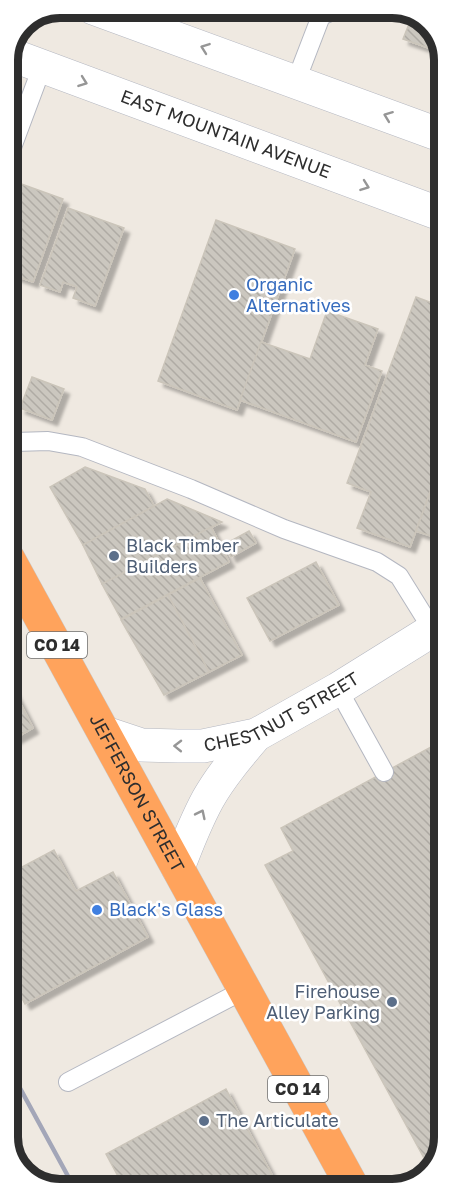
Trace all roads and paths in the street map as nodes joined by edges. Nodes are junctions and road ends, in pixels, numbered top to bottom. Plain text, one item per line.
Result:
1 (136, 18) edge
2 (317, 18) edge
3 (18, 58) edge
4 (42, 67) junction
5 (296, 81) junction
6 (18, 122) edge
7 (434, 133) edge
8 (434, 212) edge
9 (18, 442) edge
10 (18, 576) edge
11 (434, 621) edge
12 (434, 629) edge
13 (338, 689) junction
14 (105, 733) junction
15 (256, 735) junction
16 (384, 772) dead end
17 (178, 868) junction
18 (244, 990) junction
19 (68, 1082) dead end
20 (348, 1179) edge

5 -> 1 street
2 - 5 lane
3 - 4 street, EAST MOUNTAIN AVENUE
4 - 6 lane
4 -> 8 street, EAST MOUNTAIN AVENUE
7 -> 5 street
9 - 11 lane
10 - 14 highway, JEFFERSON STREET / CO 14
12 - 13 street, CHESTNUT STREET
13 - 15 street, CHESTNUT STREET
13 - 16 lane
15 -> 14 street, CHESTNUT STREET
14 - 17 highway, JEFFERSON STREET / CO 14
17 -> 15 street
17 - 18 highway, JEFFERSON STREET / CO 14
18 - 19 lane
18 - 20 highway, JEFFERSON STREET / CO 14

